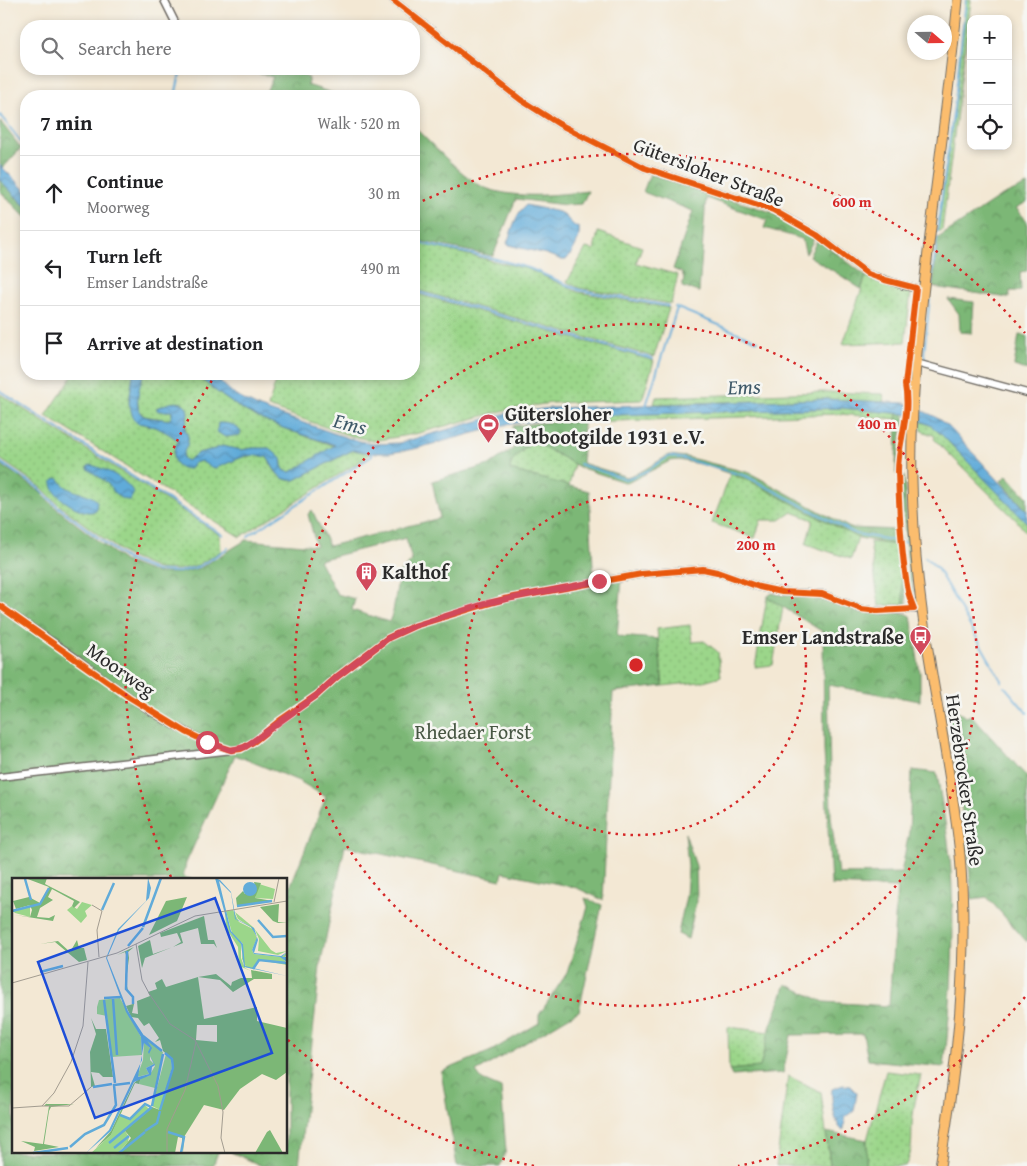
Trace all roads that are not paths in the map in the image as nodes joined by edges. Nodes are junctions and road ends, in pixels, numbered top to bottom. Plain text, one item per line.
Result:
1 (164, 0) edge
2 (393, 0) edge
3 (958, 0) edge
4 (174, 20) edge
5 (417, 20) edge
6 (420, 22) edge
7 (923, 290) junction
8 (916, 363) junction
9 (1027, 393) edge
10 (0, 606) edge
11 (921, 609) junction
12 (231, 750) junction
13 (0, 777) edge
14 (940, 1166) edge

1 - 4 street
2 - 5 street, Gütersloher Straße
3 - 7 main road
6 - 7 street, Gütersloher Straße
7 - 8 main road
8 - 9 street
8 - 11 main road, Herzebrocker Straße
10 - 12 street, Moorweg
11 - 12 street
11 - 14 main road, Herzebrocker Straße
12 - 13 street

